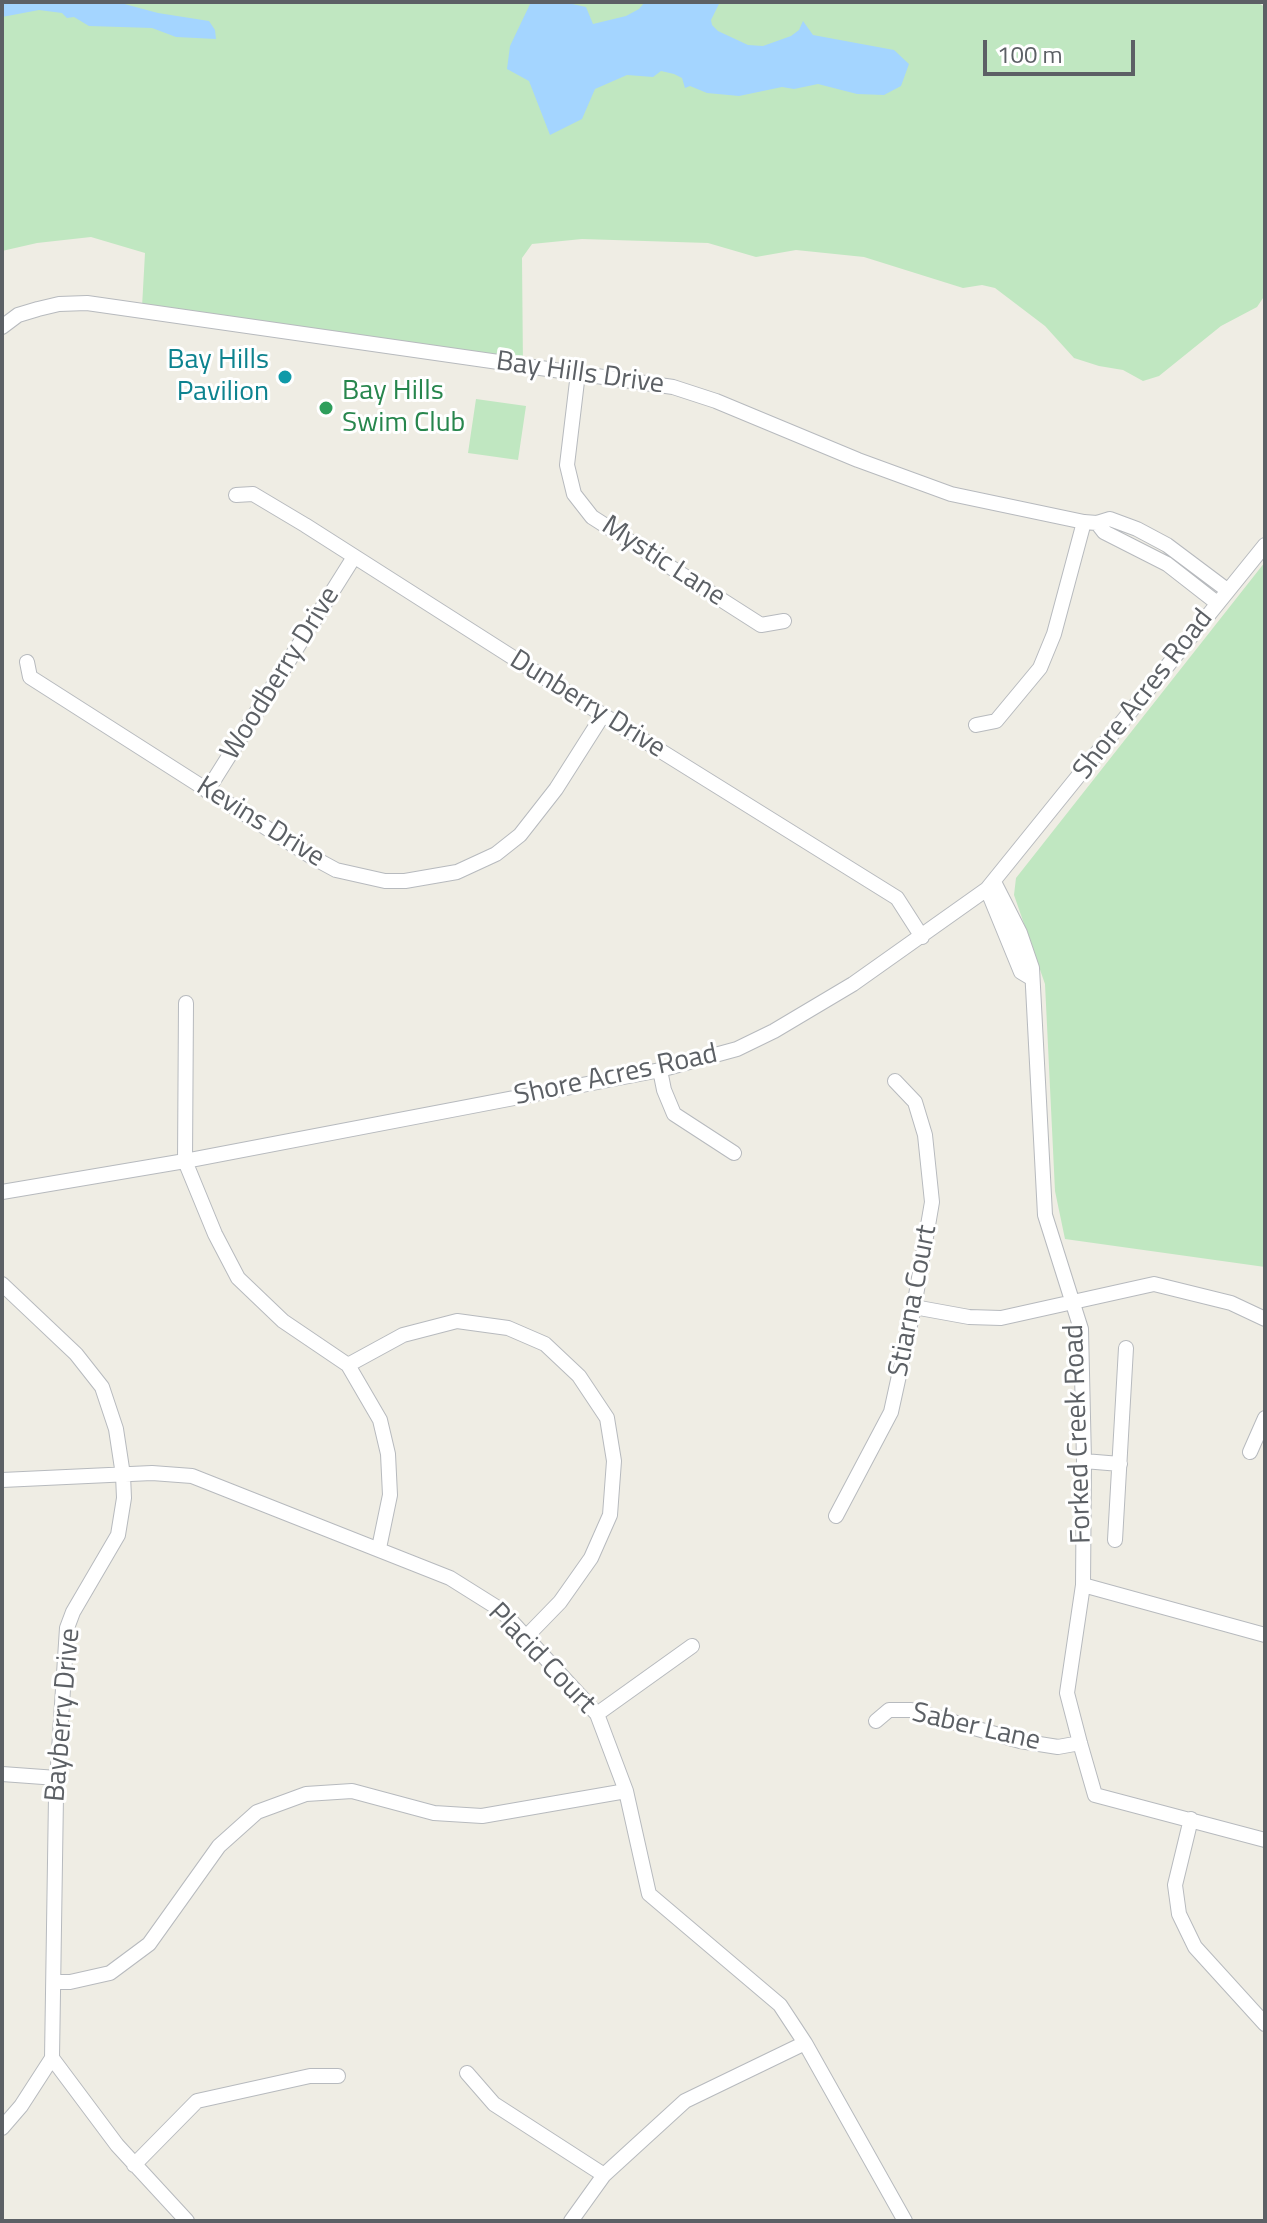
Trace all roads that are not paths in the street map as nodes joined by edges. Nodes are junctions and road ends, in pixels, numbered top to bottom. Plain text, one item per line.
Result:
1 (2, 327) edge
2 (578, 373) junction
3 (236, 495) dead end
4 (1091, 522) junction
5 (1265, 545) edge
6 (354, 557) junction
7 (1227, 590) junction
8 (1217, 603) junction
9 (784, 621) dead end
10 (27, 662) dead end
11 (603, 715) junction
12 (976, 725) dead end
13 (207, 791) junction
14 (990, 886) junction
15 (922, 937) junction
16 (186, 1003) dead end
17 (660, 1070) junction
18 (895, 1081) dead end
19 (734, 1153) dead end
20 (185, 1161) junction
21 (2, 1192) edge
22 (2, 1284) edge
23 (1073, 1303) junction
24 (914, 1307) junction
25 (1265, 1319) edge
26 (1126, 1348) dead end
27 (348, 1365) junction
28 (1265, 1418) edge
29 (1250, 1452) dead end
30 (1084, 1461) junction
31 (1120, 1464) junction
32 (123, 1475) junction
33 (2, 1480) edge
34 (836, 1516) dead end
35 (1115, 1540) dead end
36 (379, 1548) junction
37 (1083, 1585) junction
38 (1265, 1635) edge
39 (525, 1638) junction
40 (692, 1646) dead end
41 (597, 1714) junction
42 (876, 1721) dead end
43 (1080, 1743) junction
44 (2, 1774) edge
45 (57, 1778) junction
46 (626, 1791) junction
47 (1191, 1819) junction
48 (1265, 1840) edge
49 (54, 1982) junction
50 (1265, 2024) edge
51 (805, 2043) junction
52 (52, 2058) junction
53 (467, 2073) dead end
54 (338, 2076) dead end
55 (2, 2128) edge
56 (134, 2165) junction
57 (604, 2175) junction
58 (187, 2221) edge
59 (571, 2221) edge
60 (905, 2221) edge

1 - 2 street, Bay Hills Drive
2 - 4 street, Bay Hills Drive
2 - 9 street, Mystic Lane
3 - 6 street, Dunberry Drive
4 - 7 street, Bay Hills Drive
4 - 8 street, Bay Hills Drive
4 - 12 street
5 - 7 street, Shore Acres Road
6 - 11 street, Dunberry Drive
6 - 13 street, Woodberry Drive
7 - 8 street, Shore Acres Road
8 - 14 street, Shore Acres Road
10 - 13 street, Kevins Drive
11 - 13 street, Kevins Drive
11 - 15 street, Dunberry Drive
14 - 15 street, Shore Acres Road
14 - 23 street, Forked Creek Road
15 - 17 street, Shore Acres Road
16 - 20 street
17 - 19 street
17 - 20 street, Shore Acres Road
18 - 24 street, Stiarna Court
20 - 21 street, Shore Acres Road
20 - 27 street
22 - 32 street, Bayberry Drive
23 - 24 street
23 - 25 street
23 - 30 street, Forked Creek Road
24 - 34 street, Stiarna Court
26 - 31 street
27 - 36 street
27 - 39 street
28 - 29 street
30 - 31 street
30 - 37 street, Forked Creek Road
31 - 35 street
32 - 33 street, Placid Court
32 - 36 street, Placid Court
32 - 45 street, Bayberry Drive
36 - 39 street, Placid Court
37 - 38 street
37 - 43 street, Forked Creek Road
39 - 41 street, Placid Court
40 - 41 street
41 - 46 street, Placid Court
42 - 43 street, Saber Lane
43 - 47 street, Forked Creek Road
44 - 45 street
45 - 49 street, Bayberry Drive
46 - 49 street
46 - 51 street, Placid Court
47 - 48 street
47 - 50 street
49 - 52 street, Bayberry Drive
51 - 57 street
51 - 60 street, Placid Court
52 - 55 street
52 - 56 street
53 - 57 street
54 - 56 street
56 - 58 street
57 - 59 street

